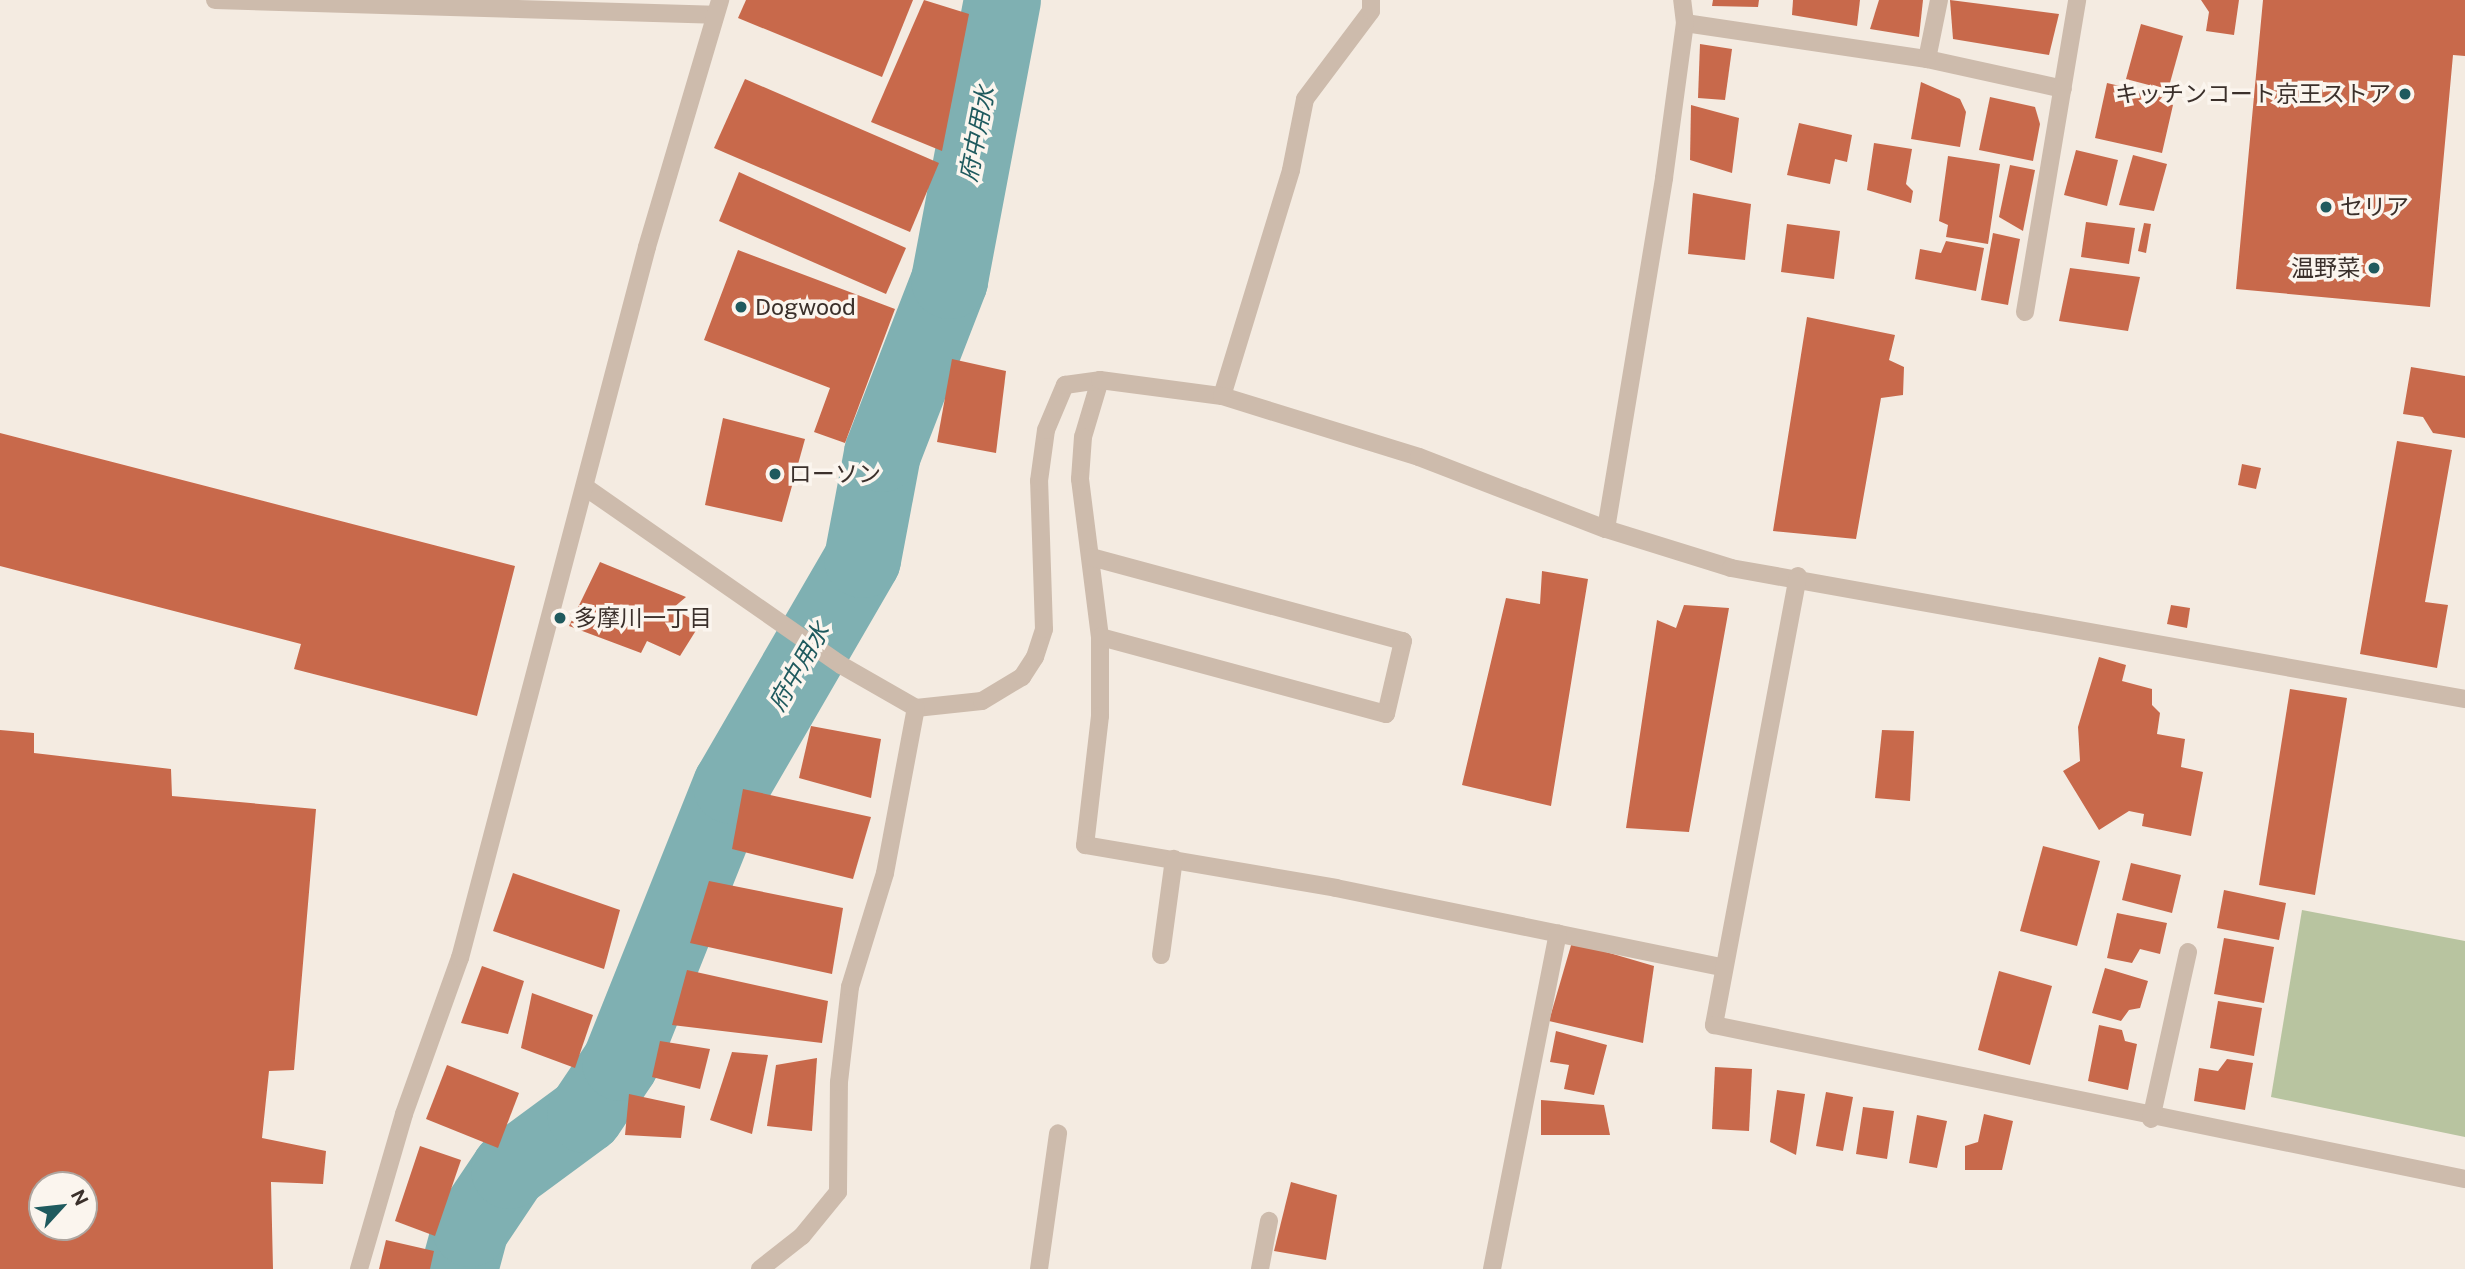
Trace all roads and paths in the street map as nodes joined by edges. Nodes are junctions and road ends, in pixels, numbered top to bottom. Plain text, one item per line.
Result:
1 (215, 0) edge
2 (1371, 0) edge
3 (1682, 0) edge
4 (1939, 0) edge
5 (2077, 0) edge
6 (471, 3) edge
7 (717, 8) edge
8 (1685, 23) junction
9 (1927, 60) junction
10 (2063, 89) junction
11 (2025, 312) dead end
12 (1100, 380) junction
13 (1222, 397) junction
14 (585, 487) junction
15 (1606, 529) junction
16 (1091, 557) junction
17 (1798, 576) junction
18 (1100, 636) junction
19 (2465, 699) edge
20 (916, 708) junction
21 (1174, 859) junction
22 (1558, 933) junction
23 (2188, 951) dead end
24 (1161, 955) dead end
25 (1721, 967) junction
26 (2151, 1119) junction
27 (1058, 1133) dead end
28 (2465, 1179) edge
29 (1269, 1221) dead end
30 (359, 1269) edge
31 (760, 1269) edge
32 (1039, 1269) edge
33 (1260, 1269) edge
34 (1492, 1269) edge

1 - 6 street
2 - 13 street
3 - 8 street
4 - 9 street
5 - 10 street
6 - 7 street
7 - 14 street
8 - 9 street
8 - 15 street
9 - 10 street
10 - 11 street
12 - 13 street
12 - 16 street
12 - 20 street
13 - 15 street
14 - 20 street
14 - 30 street
15 - 17 street
16 - 18 street
16 - 18 street
17 - 19 street
17 - 25 street
18 - 21 street
20 - 31 street
21 - 22 street
21 - 24 street
22 - 25 street
22 - 34 street
23 - 26 street
25 - 26 street
26 - 28 street
27 - 32 street
29 - 33 street

